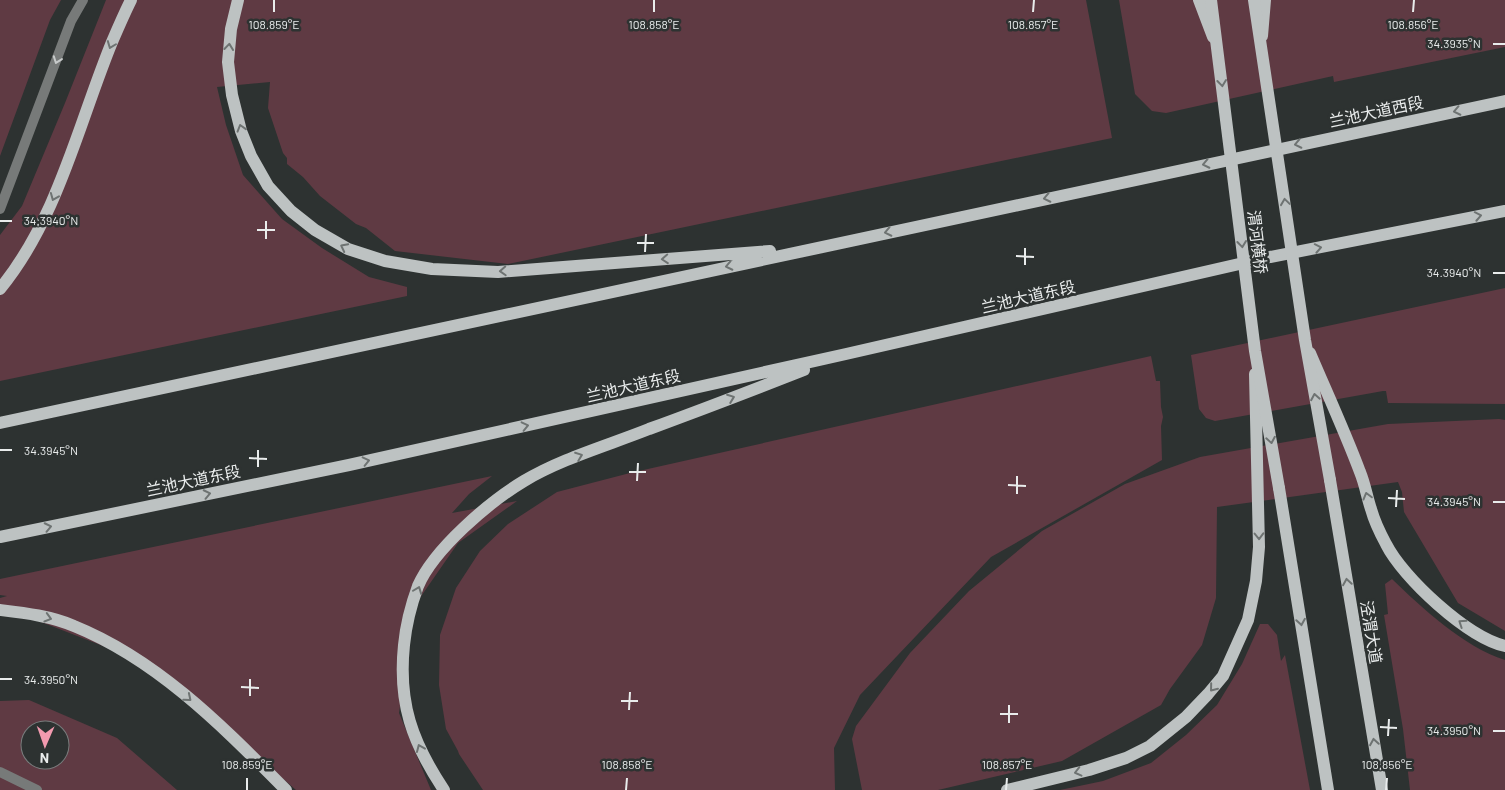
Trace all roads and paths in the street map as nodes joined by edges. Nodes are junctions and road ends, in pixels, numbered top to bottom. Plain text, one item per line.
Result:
1 (83, 0) edge
2 (130, 0) edge
3 (238, 0) edge
4 (1199, 0) edge
5 (1210, 0) edge
6 (1254, 0) edge
7 (1266, 0) edge
8 (1261, 42) junction
9 (1218, 50) junction
10 (1505, 101) edge
11 (0, 209) edge
12 (1505, 211) edge
13 (819, 247) junction
14 (0, 289) edge
15 (1305, 340) junction
16 (1255, 351) junction
17 (846, 354) junction
18 (0, 423) edge
19 (1330, 480) joint
20 (0, 536) edge
21 (0, 610) edge
22 (1505, 646) edge
23 (0, 772) edge
24 (37, 790) edge
25 (286, 790) edge
26 (444, 790) edge
27 (1007, 790) edge
28 (1328, 790) edge
29 (1382, 790) edge

1 -> 11 street
2 -> 14 main road
13 -> 3 main road
4 - 9 main road, bridge
5 - 9 main road, 渭河横桥, bridge
6 - 8 main road, 渭河横桥, bridge
7 - 8 main road
15 -> 8 main road, 渭河横桥, bridge
9 -> 16 main road, 渭河横桥, bridge
10 -> 13 main road, 兰池大道西段
17 -> 12 main road, 兰池大道东段
13 -> 18 main road
19 -> 15 main road, 渭河横桥, bridge
22 -> 15 main road, bridge
16 -> 27 main road, bridge
16 -> 28 main road, 渭河横桥, bridge
20 -> 17 main road, 兰池大道东段
26 -> 17 main road
29 -> 19 main road, 泾渭大道
21 -> 25 main road
23 - 24 street

